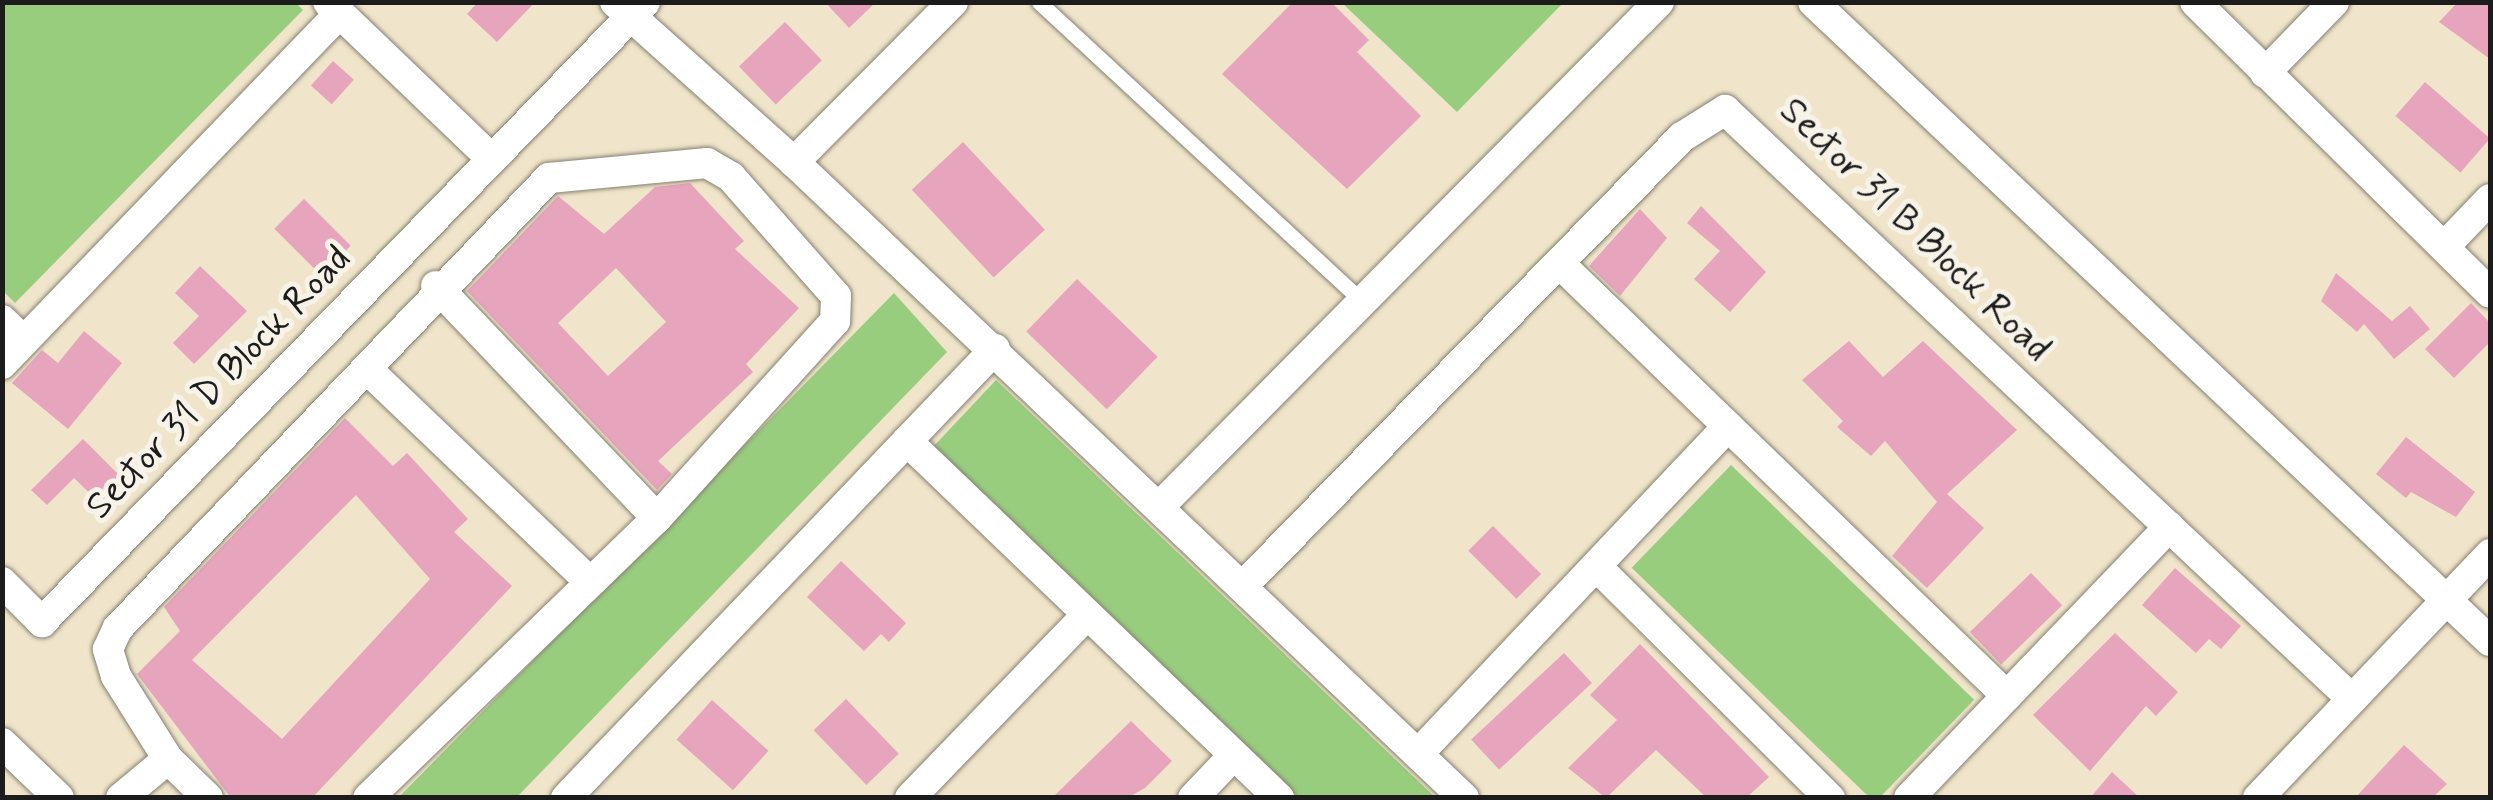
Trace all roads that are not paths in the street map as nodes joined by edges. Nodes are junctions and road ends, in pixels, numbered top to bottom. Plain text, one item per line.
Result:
1 (952, 2) edge
2 (1039, 2) edge
3 (1658, 2) edge
4 (1813, 2) edge
5 (2195, 2) edge
6 (2334, 2) edge
7 (630, 7) edge
8 (334, 8) edge
9 (2266, 73) junction
10 (492, 159) junction
11 (794, 162) junction
12 (2490, 199) edge
13 (2444, 247) junction
14 (1559, 264) junction
15 (436, 286) junction
16 (2490, 293) edge
17 (1363, 302) junction
18 (14, 330) edge
19 (995, 349) junction
20 (2, 364) edge
21 (367, 368) junction
22 (1728, 426) junction
23 (907, 441) junction
24 (1161, 506) junction
25 (656, 518) junction
26 (2169, 527) junction
27 (2490, 554) edge
28 (1596, 566) junction
29 (589, 580) junction
30 (2, 582) edge
31 (1243, 586) junction
32 (2447, 600) junction
33 (1087, 615) junction
34 (2490, 641) edge
35 (2007, 696) junction
36 (2352, 699) junction
37 (2, 743) edge
38 (1418, 754) junction
39 (1234, 755) junction
40 (168, 759) junction
41 (205, 796) edge
42 (59, 798) edge
43 (121, 798) edge
44 (368, 798) edge
45 (566, 798) edge
46 (910, 798) edge
47 (1194, 798) edge
48 (1279, 798) edge
49 (1464, 798) edge
50 (1830, 798) edge
51 (1909, 798) edge
52 (2258, 798) edge

1 - 11 street
2 - 17 lane
3 - 17 street
4 - 32 street
5 - 9 street
6 - 9 street
7 - 10 street, Sector 31 D Block Road
7 - 11 street, Sector 31 D Block Road
8 - 10 street
8 - 18 street
9 - 13 street
10 - 30 street, Sector 31 D Block Road
11 - 19 street, Sector 31 D Block Road
12 - 13 street
13 - 16 street
14 - 22 street
14 - 26 street, Sector 31 B Block Road
14 - 31 street, Sector 31 B Block Road
15 - 21 street
15 - 25 street
15 - 25 street
17 - 24 street
18 - 20 street
19 - 23 street
19 - 24 street, Sector 31 D Block Road
21 - 29 street
21 - 40 street
22 - 28 street
22 - 35 street
23 - 33 street
23 - 45 street
24 - 31 street, Sector 31 D Block Road
25 - 29 street
26 - 35 street
26 - 36 street, Sector 31 B Block Road
27 - 32 street
28 - 38 street
28 - 50 street
29 - 44 street
31 - 38 street
32 - 34 street
32 - 36 street
33 - 39 street
33 - 46 street
35 - 51 street
36 - 52 street
37 - 42 street
38 - 49 street
39 - 47 street
39 - 48 street
40 - 41 street
40 - 43 street

